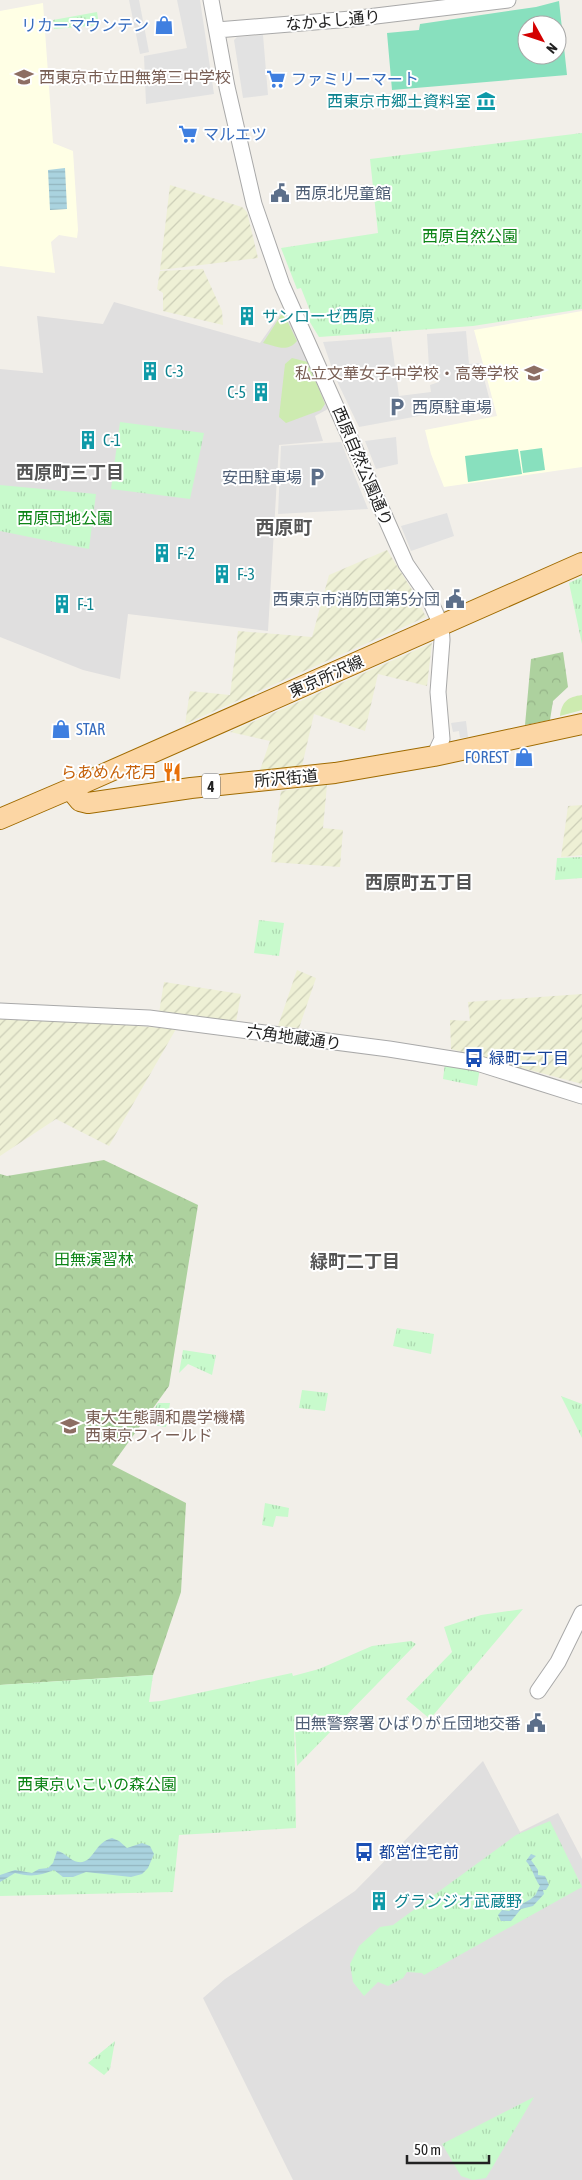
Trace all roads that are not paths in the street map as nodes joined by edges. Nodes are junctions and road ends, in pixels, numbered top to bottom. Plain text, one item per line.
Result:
1 (211, 0) edge
2 (508, 0) edge
3 (217, 30) junction
4 (582, 564) edge
5 (441, 625) junction
6 (582, 724) edge
7 (434, 756) junction
8 (70, 788) junction
9 (0, 819) edge
10 (0, 1011) edge
11 (582, 1096) edge
12 (582, 1613) edge
13 (538, 1691) dead end

1 - 3 street, 西原自然公園通り
2 - 3 street, なかよし通り
3 - 5 street, 西原自然公園通り
4 - 5 main road, 東京所沢線
5 - 7 street, 西原自然公園通り
5 - 8 main road, 東京所沢線
6 - 7 main road, 所沢街道 / 4
7 - 8 main road, 所沢街道 / 4
8 - 9 main road
10 - 11 street, 六角地蔵通り
12 - 13 street

